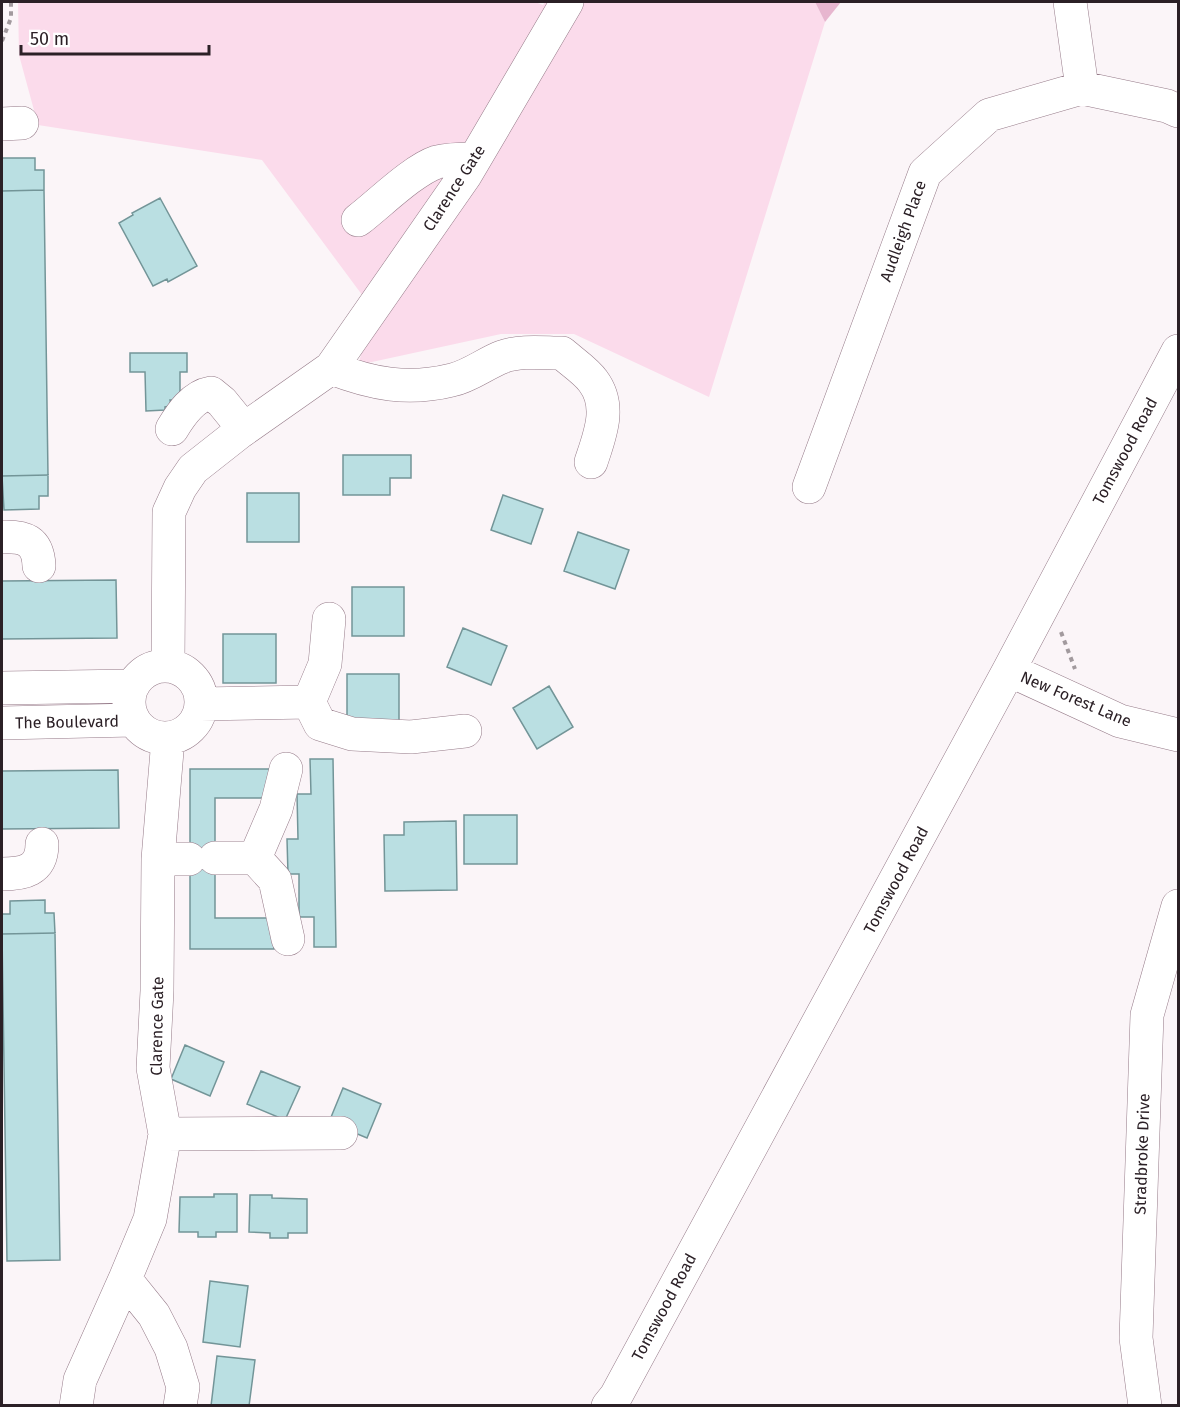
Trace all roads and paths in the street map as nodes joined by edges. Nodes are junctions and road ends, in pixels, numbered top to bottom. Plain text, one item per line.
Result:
1 (10, 2) edge
2 (567, 2) edge
3 (1070, 2) edge
4 (2, 41) edge
5 (1082, 88) junction
6 (1179, 111) edge
7 (474, 159) junction
8 (358, 220) dead end
9 (1179, 351) edge
10 (331, 368) junction
11 (172, 429) dead end
12 (244, 429) junction
13 (591, 462) dead end
14 (809, 487) dead end
15 (2, 537) edge
16 (39, 566) dead end
17 (1036, 618) junction
18 (329, 619) dead end
19 (168, 666) junction
20 (1009, 670) junction
21 (132, 686) junction
22 (2, 688) edge
23 (1075, 700) junction
24 (309, 702) junction
25 (201, 704) junction
26 (133, 720) junction
27 (2, 723) edge
28 (465, 730) dead end
29 (1179, 735) edge
30 (168, 739) junction
31 (286, 769) dead end
32 (42, 844) dead end
33 (188, 858) junction
34 (255, 858) junction
35 (2, 874) edge
36 (1179, 906) edge
37 (288, 939) dead end
38 (341, 1133) dead end
39 (165, 1134) junction
40 (125, 1279) junction
41 (75, 1406) edge
42 (180, 1406) edge
43 (608, 1406) edge
44 (1145, 1406) edge

1 - 4 path
2 - 7 street, Clarence Gate
3 - 5 street
5 - 6 street, Audleigh Place
5 - 14 street, Audleigh Place
7 - 8 street
7 - 10 street, Clarence Gate
9 - 17 street, Tomswood Road
10 - 12 street, Clarence Gate
10 - 13 street
11 - 12 street
12 - 19 street, Clarence Gate
15 - 16 street
17 - 20 street, Tomswood Road
17 - 23 path
18 - 24 street
19 - 21 street
19 - 25 street
20 - 23 street, New Forest Lane
20 - 43 street, Tomswood Road
21 - 22 street
21 - 26 street
23 - 29 street, New Forest Lane
24 - 25 street
24 - 28 street
25 - 30 street
26 - 27 street, The Boulevard
26 - 30 street
30 - 33 street, Clarence Gate
31 - 34 street
32 - 35 street
33 - 34 street
33 - 39 street, Clarence Gate
34 - 37 street
36 - 44 street, Stradbroke Drive
38 - 39 street
39 - 40 street, Clarence Gate
40 - 41 street, Clarence Gate
40 - 42 street

